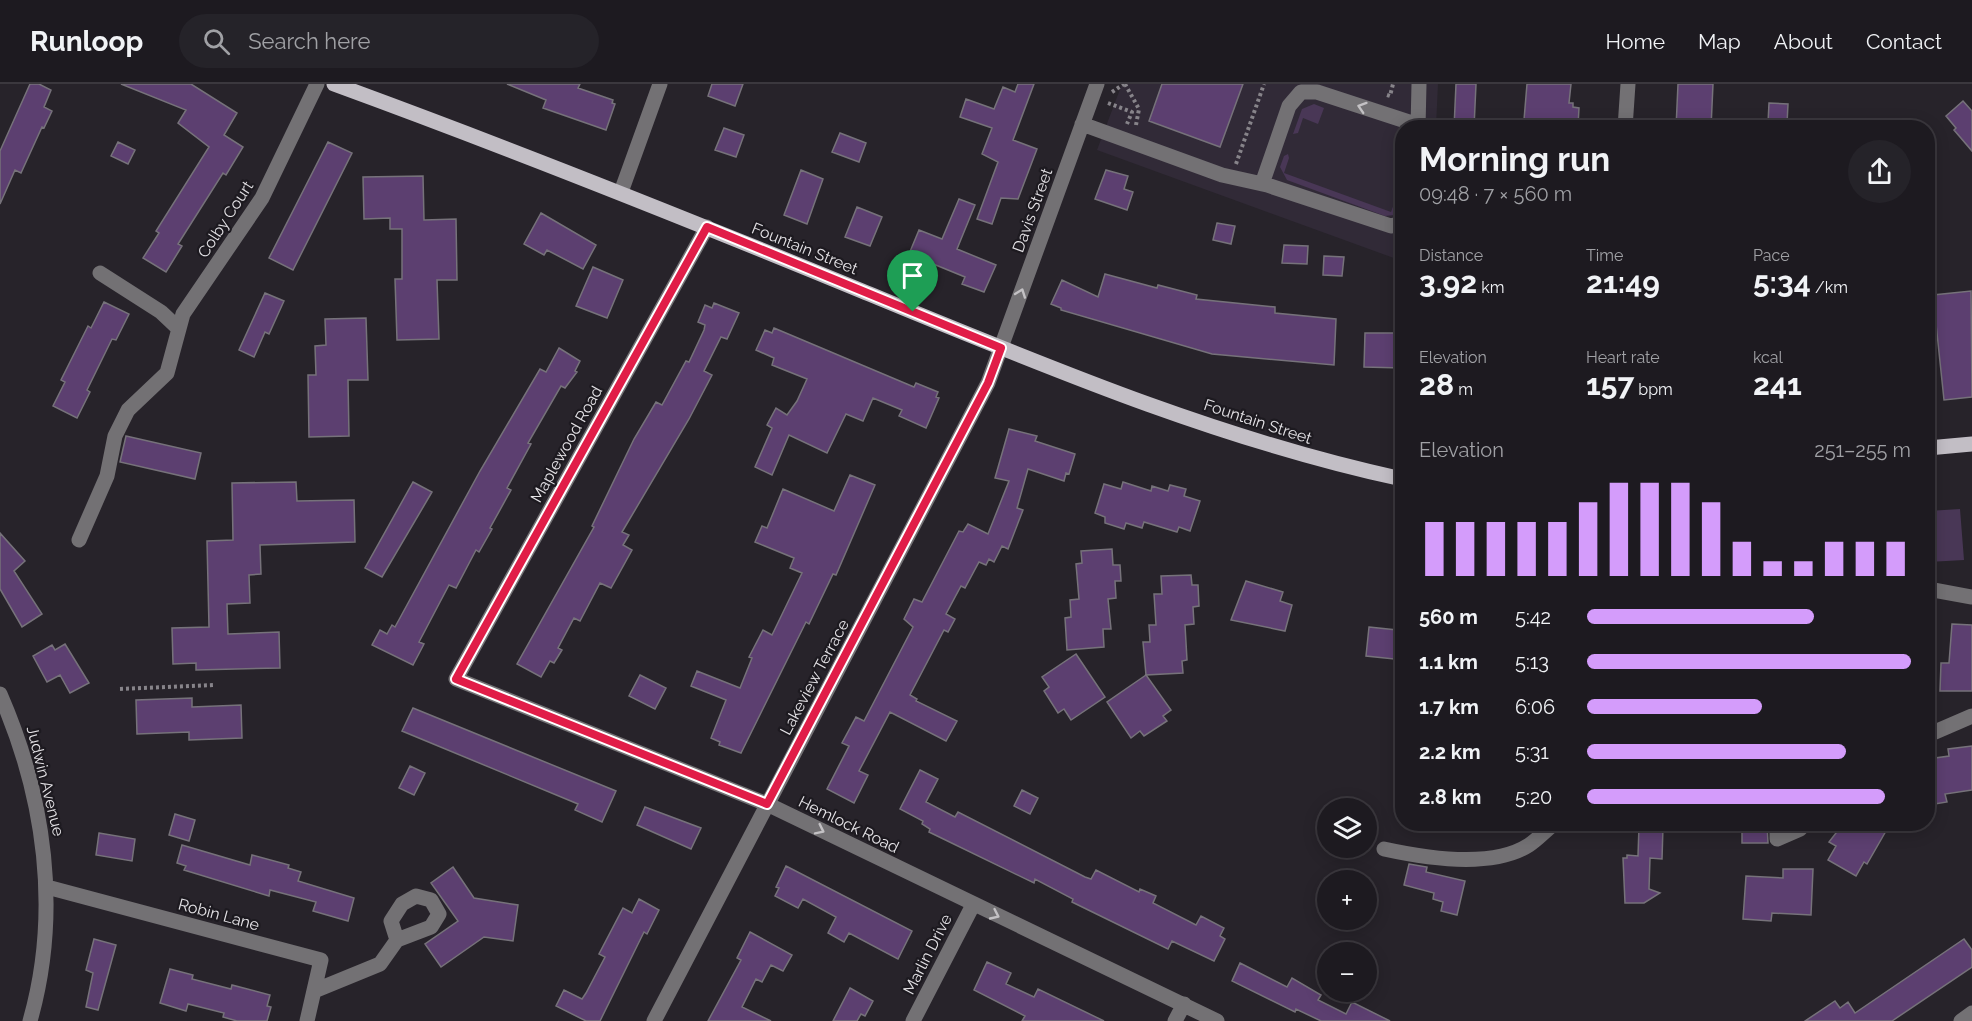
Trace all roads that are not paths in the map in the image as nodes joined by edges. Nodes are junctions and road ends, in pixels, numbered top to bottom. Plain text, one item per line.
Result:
1 (317, 84) edge
2 (334, 84) edge
3 (660, 84) edge
4 (1419, 84) edge
5 (1628, 84) edge
6 (1101, 87) edge
7 (1400, 120) edge
8 (1418, 120) edge
9 (1626, 120) edge
10 (1082, 124) junction
11 (1262, 184) junction
12 (621, 192) junction
13 (1395, 225) edge
14 (707, 227) junction
15 (100, 273) dead end
16 (179, 329) junction
17 (1001, 348) junction
18 (1972, 444) edge
19 (1935, 447) edge
20 (1395, 477) edge
21 (79, 540) dead end
22 (1935, 590) edge
23 (1972, 597) edge
24 (456, 679) joint
25 (0, 694) edge
26 (1972, 716) edge
27 (1935, 732) edge
28 (767, 804) junction
29 (1546, 831) edge
30 (1777, 831) edge
31 (1795, 831) edge
32 (1384, 849) dead end
33 (47, 887) junction
34 (973, 905) junction
35 (397, 940) dead end
36 (314, 991) junction
37 (1184, 1004) junction
38 (1972, 1013) edge
39 (30, 1021) edge
40 (306, 1021) edge
41 (654, 1021) edge
42 (912, 1021) edge
43 (1175, 1021) edge
44 (1217, 1021) edge
45 (1961, 1021) edge

1 - 16 street, Colby Court
2 - 12 main road, Fountain Street
3 - 12 street
4 - 8 street
5 - 9 street
6 - 10 street, Davis Street
7 -> 11 street
10 - 11 street
17 -> 10 street, Davis Street
11 - 13 street
12 - 14 main road, Fountain Street
14 - 17 main road, Fountain Street
14 - 24 street, Maplewood Road
15 - 16 street
16 - 21 street, Colby Court
17 - 20 main road, Fountain Street
17 - 28 street, Lakeview Terrace
18 - 19 main road
22 - 23 street
24 - 28 street, Hemlock Road
25 - 33 street, Judwin Avenue
26 - 27 street
28 -> 34 street, Hemlock Road
28 - 41 street, Lakeview Terrace
29 - 32 street
30 - 31 street
33 - 36 street, Robin Lane
33 - 39 street, Judwin Avenue
34 -> 37 street, Hemlock Road
34 - 42 street, Marlin Drive
35 - 36 street
36 - 40 street, Robin Lane
37 - 43 street
37 - 44 street, Hemlock Road
38 - 45 street

